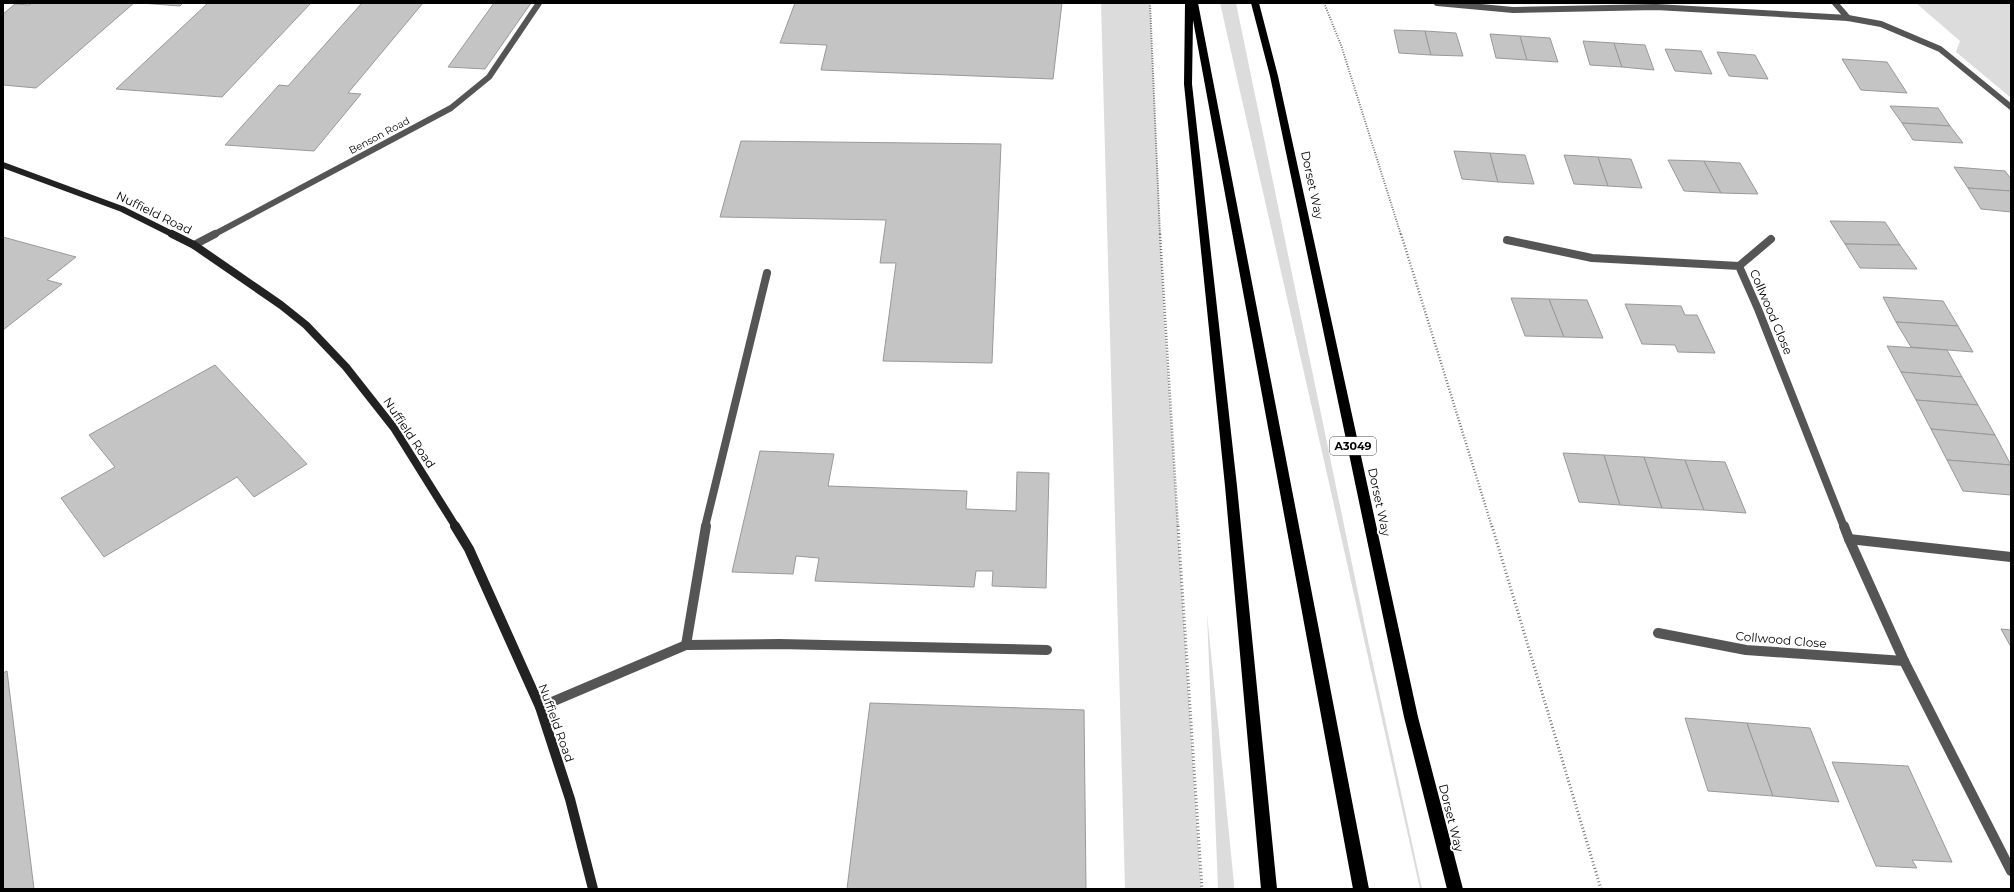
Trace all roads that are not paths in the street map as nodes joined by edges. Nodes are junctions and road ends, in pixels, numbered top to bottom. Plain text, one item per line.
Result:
1 (539, 3) edge
2 (1189, 3) edge
3 (1194, 3) edge
4 (1255, 3) edge
5 (1437, 3) edge
6 (1835, 3) edge
7 (1848, 18) junction
8 (2011, 107) edge
9 (3, 166) edge
10 (1508, 240) dead end
11 (1771, 240) dead end
12 (194, 245) junction
13 (1739, 266) junction
14 (767, 273) dead end
15 (1849, 539) junction
16 (2011, 557) edge
17 (1658, 633) dead end
18 (686, 645) junction
19 (1047, 650) dead end
20 (1904, 661) junction
21 (540, 707) junction
22 (2011, 871) edge
23 (593, 889) edge
24 (1269, 889) edge
25 (1361, 889) edge
26 (1455, 889) edge

1 - 12 street, Benson Road
2 - 24 highway
3 - 25 highway
4 - 26 highway, Dorset Way / A3049
5 - 7 street
6 - 7 street
7 - 8 street
9 - 12 street, Nuffield Road
10 - 13 street, Collwood Close
11 - 13 street
12 - 21 street, Nuffield Road
13 - 15 street, Collwood Close
14 - 18 street
15 - 16 street
15 - 20 street, Collwood Close
17 - 20 street, Collwood Close
18 - 19 street
18 - 21 street
20 - 22 street, Collwood Close
21 - 23 street, Nuffield Road

